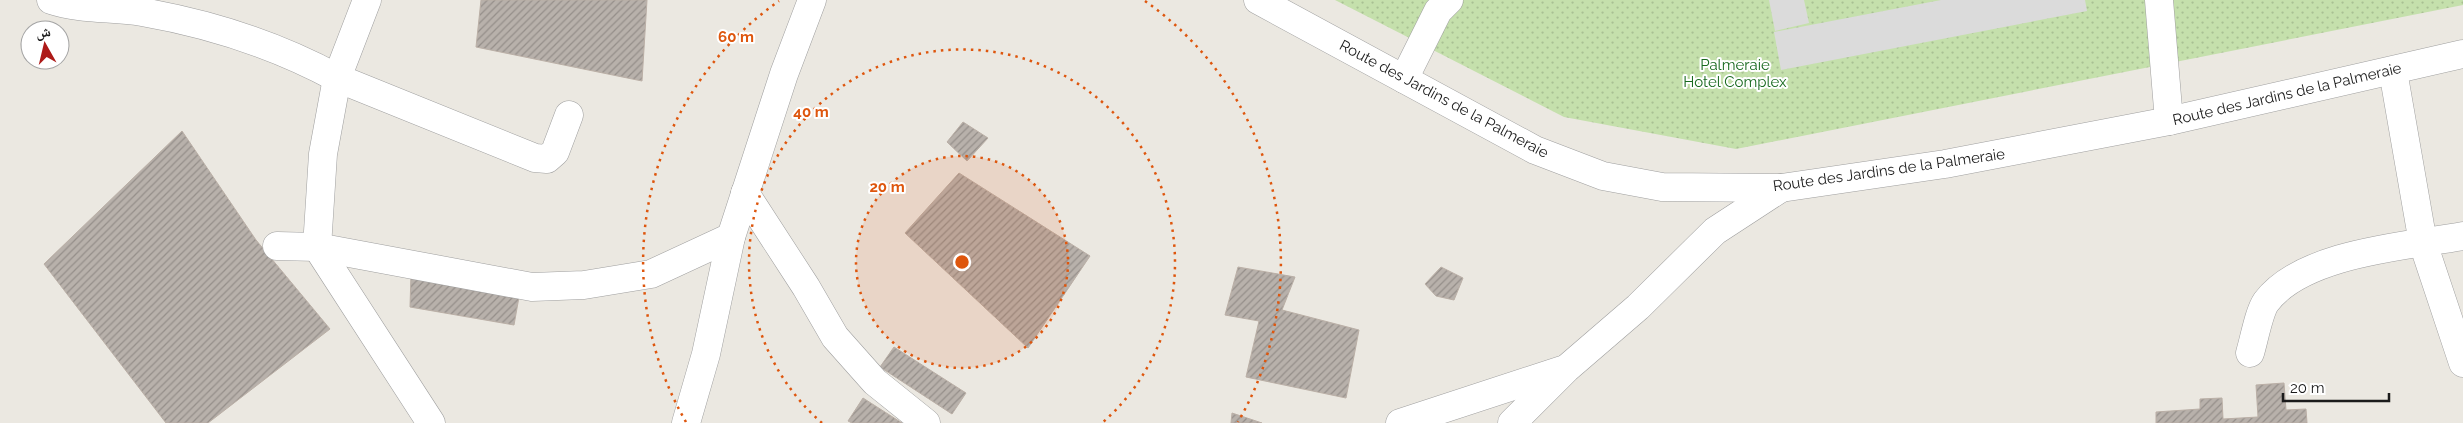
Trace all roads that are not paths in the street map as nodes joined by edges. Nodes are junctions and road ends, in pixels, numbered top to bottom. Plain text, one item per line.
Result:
1 (51, 0) edge
2 (367, 0) edge
3 (812, 0) edge
4 (1258, 0) edge
5 (1448, 0) edge
6 (2159, 0) edge
7 (2463, 54) edge
8 (2393, 71) junction
9 (337, 78) junction
10 (1404, 78) junction
11 (569, 116) dead end
12 (2169, 120) junction
13 (1781, 188) junction
14 (745, 193) junction
15 (2463, 236) edge
16 (731, 237) junction
17 (2423, 243) junction
18 (277, 246) dead end
19 (317, 247) junction
20 (2250, 353) dead end
21 (2463, 362) edge
22 (1566, 369) junction
23 (432, 423) edge
24 (686, 423) edge
25 (926, 423) edge
26 (1400, 423) edge
27 (1512, 423) edge

1 - 9 street
2 - 9 street
3 - 14 street
4 - 10 street, Route des Jardins de la Palmeraie
5 - 10 street
6 - 12 street
7 - 8 street, Route des Jardins de la Palmeraie
8 - 12 street, Route des Jardins de la Palmeraie
8 - 17 street
9 - 11 street
9 - 19 street
10 - 13 street, Route des Jardins de la Palmeraie
12 - 13 street, Route des Jardins de la Palmeraie
13 - 22 street
14 - 16 street
14 - 25 street
15 - 17 street
16 - 19 street
16 - 24 street
17 - 20 street
17 - 21 street
18 - 19 street
19 - 23 street
22 - 26 street
22 - 27 street

